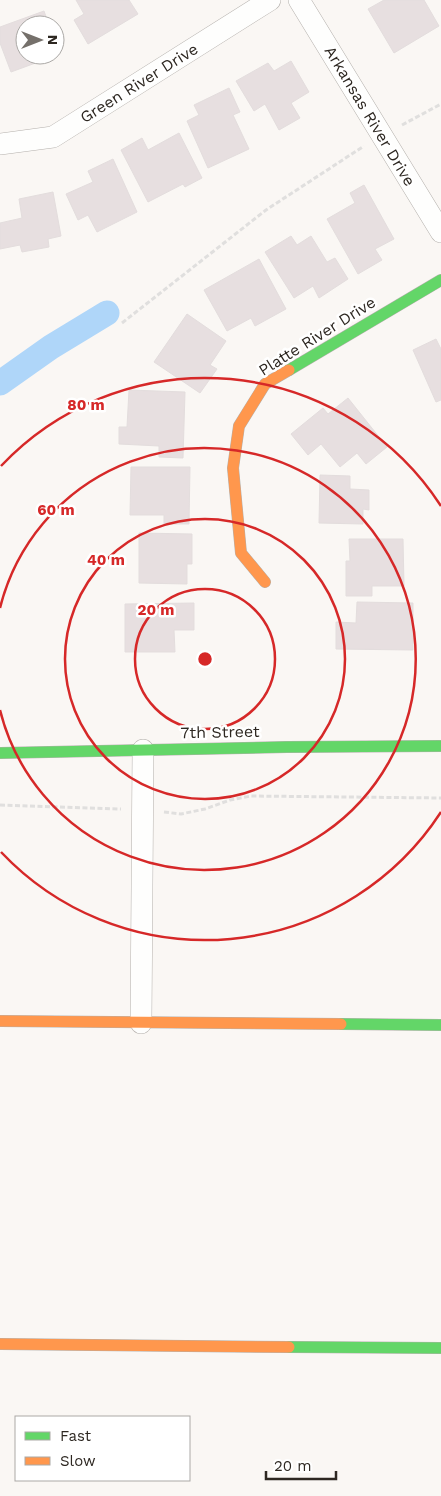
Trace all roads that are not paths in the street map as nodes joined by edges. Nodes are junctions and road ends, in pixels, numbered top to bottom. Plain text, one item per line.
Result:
1 (270, 0) edge
2 (299, 0) edge
3 (0, 144) edge
4 (441, 232) edge
5 (441, 280) edge
6 (265, 582) dead end
7 (441, 746) edge
8 (143, 750) junction
9 (0, 753) edge
10 (0, 1022) edge
11 (141, 1023) junction
12 (441, 1025) edge
13 (0, 1344) edge
14 (441, 1348) edge

1 - 3 street, Green River Drive
2 - 4 street, Arkansas River Drive
5 - 6 street, Platte River Drive
7 - 8 street, 7th Street
8 - 9 street, 7th Street
8 - 11 street
10 - 11 street
11 - 12 street
13 - 14 street

